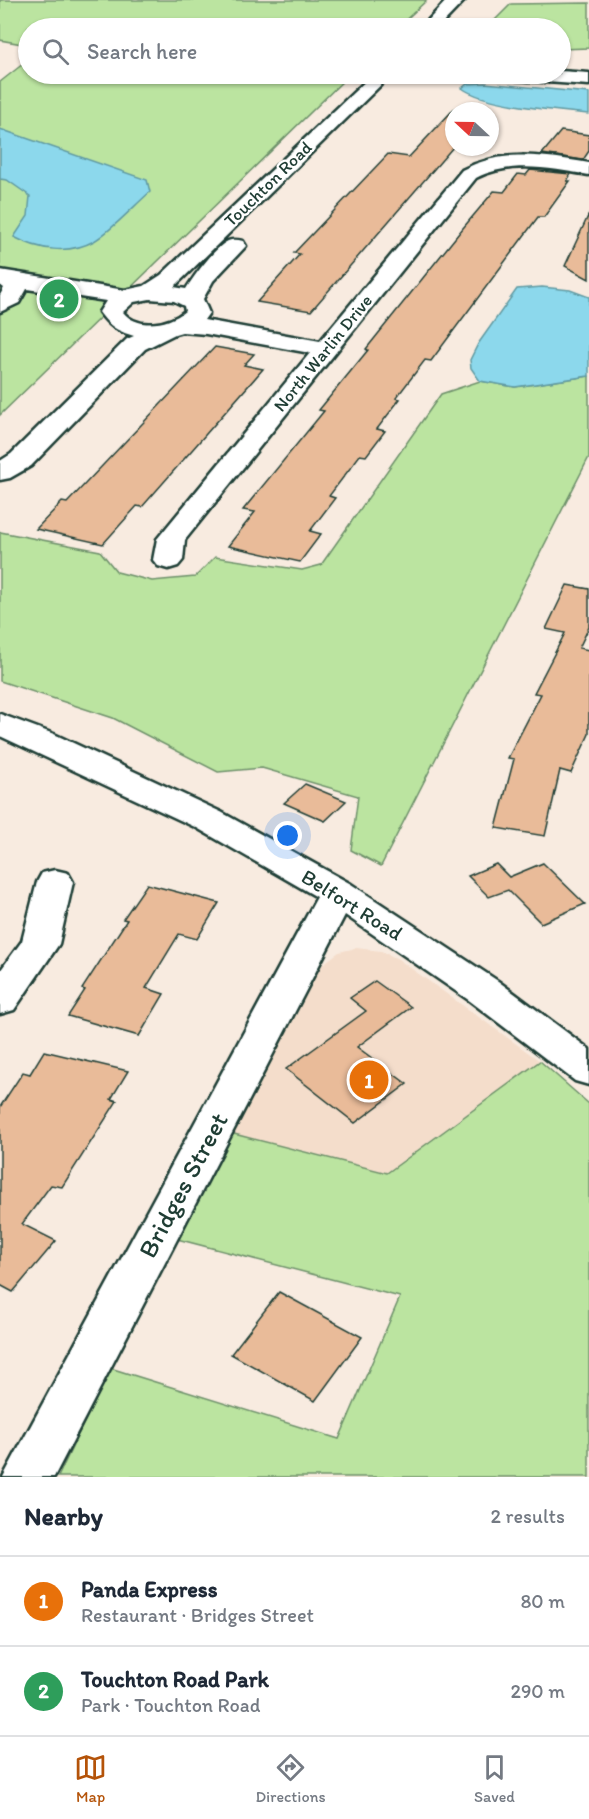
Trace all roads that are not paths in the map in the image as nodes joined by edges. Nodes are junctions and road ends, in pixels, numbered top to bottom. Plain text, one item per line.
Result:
1 (464, 4) edge
2 (444, 18) edge
3 (455, 18) edge
4 (571, 77) edge
5 (589, 79) edge
6 (373, 84) edge
7 (395, 84) edge
8 (589, 169) edge
9 (4, 290) edge
10 (150, 292) junction
11 (120, 311) junction
12 (185, 315) junction
13 (332, 342) junction
14 (0, 467) edge
15 (0, 472) edge
16 (168, 560) dead end
17 (0, 724) edge
18 (55, 882) dead end
19 (338, 893) junction
20 (0, 1000) edge
21 (589, 1070) edge
22 (28, 1477) edge

1 - 2 street
1 - 3 street
4 - 5 street
6 - 10 street, Touchton Road
7 - 12 street, Touchton Road
8 - 13 street, North Warlin Drive
9 - 11 street
10 - 11 street, Touchton Road
10 - 12 street, Touchton Road
11 - 12 street
11 - 14 street
12 - 13 street
12 - 15 street
13 - 16 street, North Warlin Drive
17 - 19 street, Belfort Road
18 - 20 street
19 - 21 street, Belfort Road
19 - 22 street, Bridges Street

